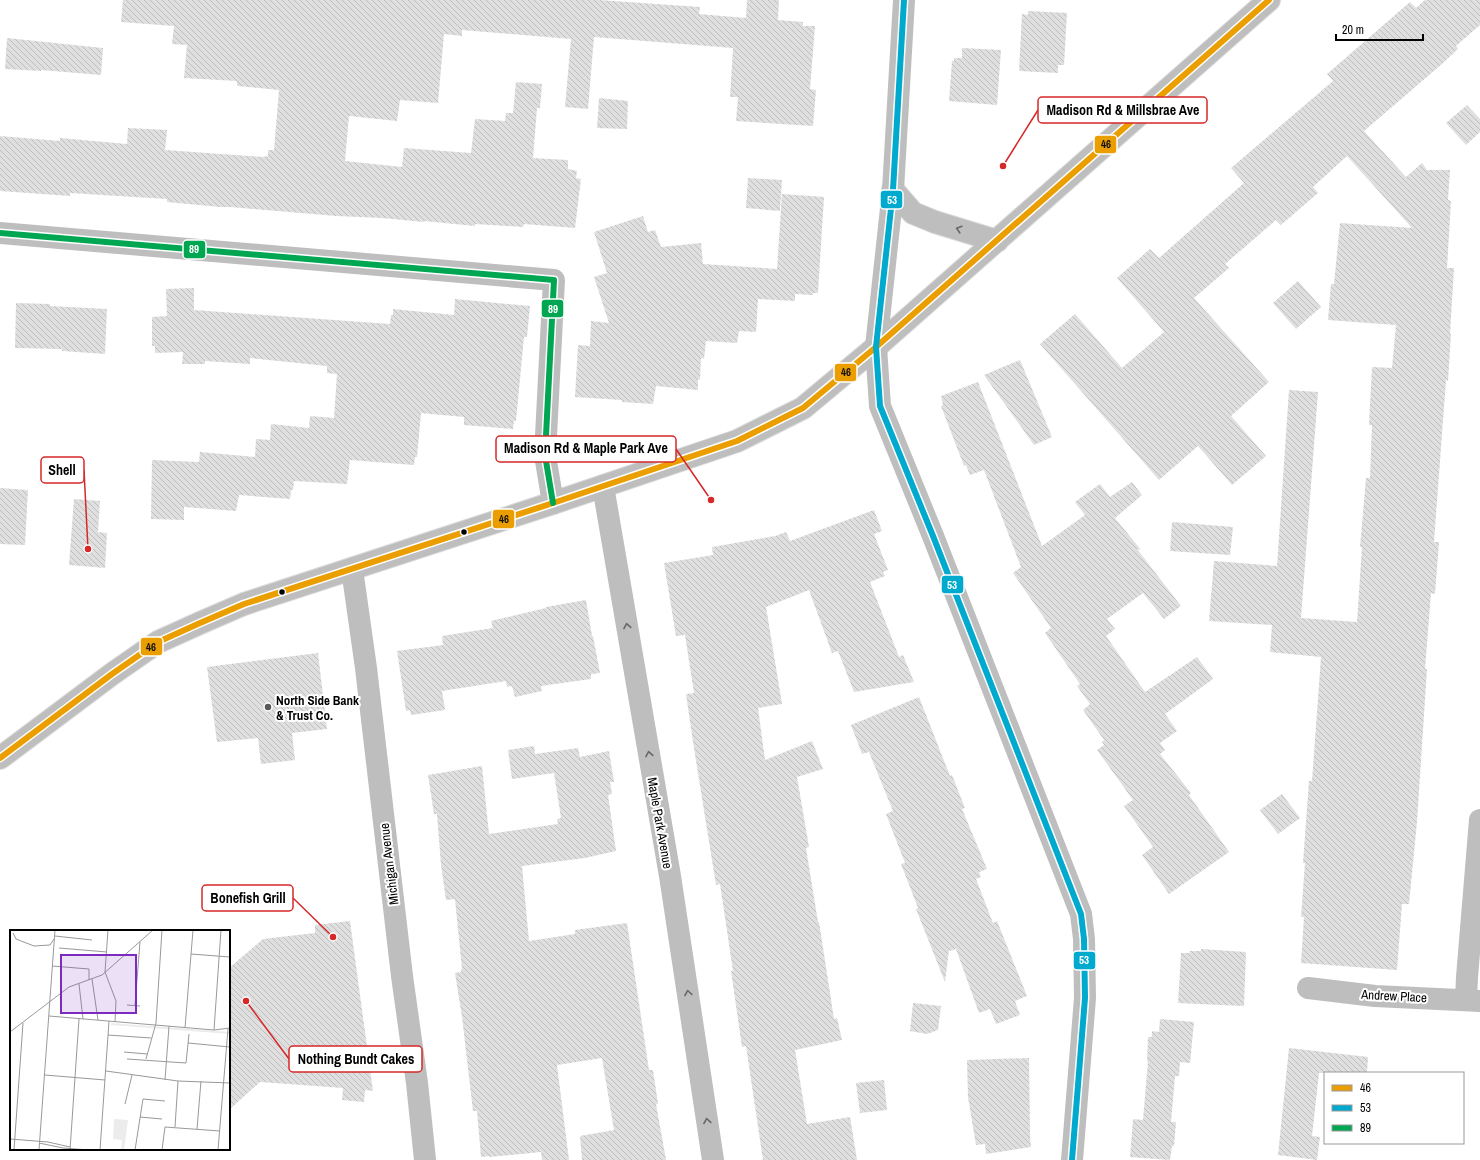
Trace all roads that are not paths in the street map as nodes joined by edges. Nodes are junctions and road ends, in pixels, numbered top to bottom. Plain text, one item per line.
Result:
1 (904, 0) edge
2 (1269, 0) edge
3 (893, 190) junction
4 (0, 232) edge
5 (997, 241) junction
6 (876, 347) junction
7 (603, 486) junction
8 (553, 503) junction
9 (352, 569) junction
10 (0, 758) edge
11 (1480, 820) edge
12 (1308, 988) dead end
13 (1473, 1001) edge
14 (425, 1160) edge
15 (713, 1160) edge
16 (1072, 1160) edge

1 - 3 street
2 - 5 street
5 -> 3 street
3 - 6 street
4 - 8 street
5 - 6 street
6 - 7 street
6 - 16 street
7 - 8 street
15 -> 7 street, Maple Park Avenue
8 - 9 street
9 - 10 street
9 - 14 street, Michigan Avenue
11 - 13 street
12 - 13 street, Andrew Place

